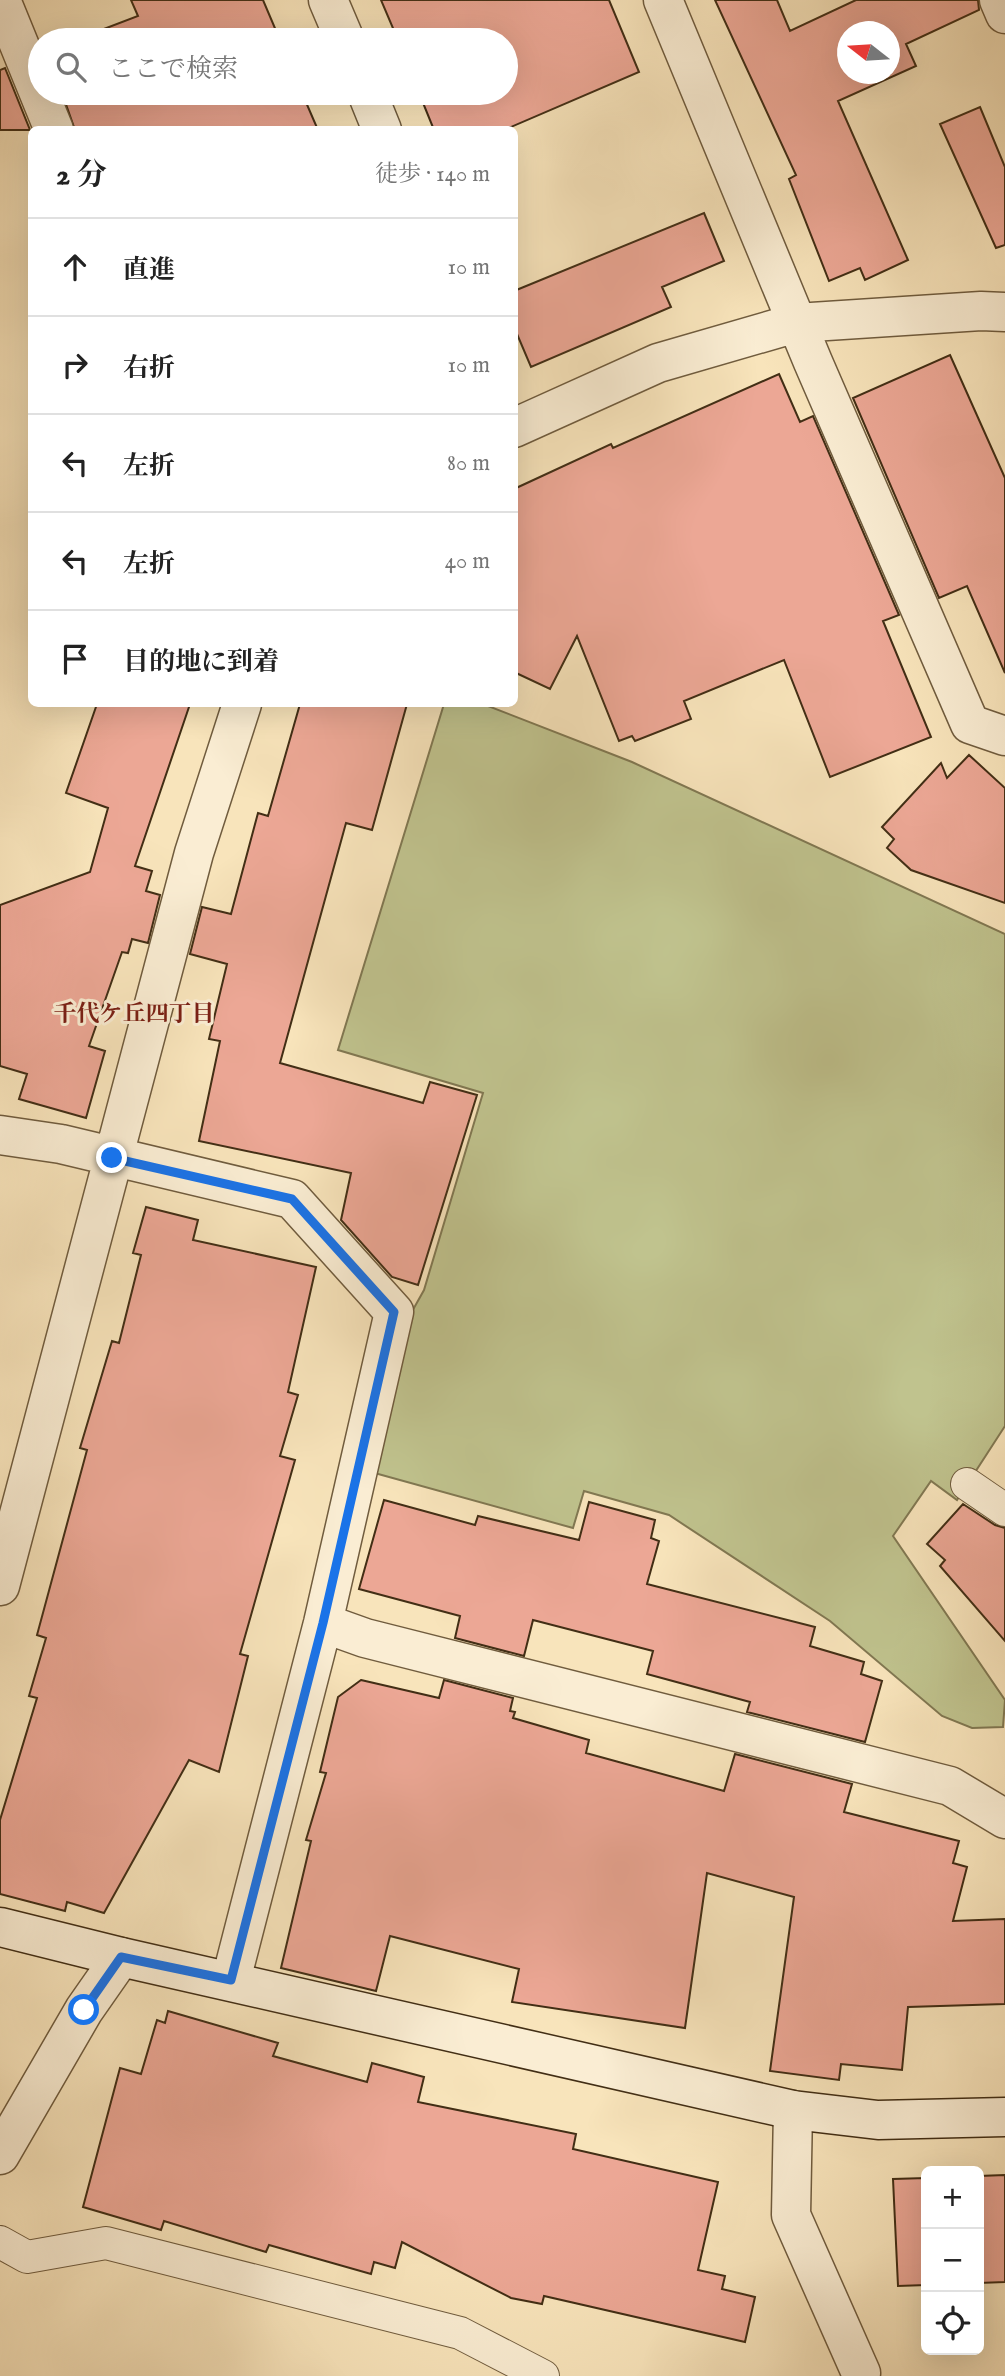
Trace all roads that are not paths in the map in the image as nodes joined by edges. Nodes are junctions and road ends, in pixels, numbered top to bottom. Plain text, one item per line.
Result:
1 (328, 0) edge
2 (663, 0) edge
3 (999, 0) edge
4 (5, 3) edge
5 (1005, 14) edge
6 (340, 28) edge
7 (28, 63) edge
8 (44, 105) edge
9 (372, 105) edge
10 (52, 126) edge
11 (380, 126) edge
12 (1005, 312) edge
13 (796, 323) junction
14 (518, 426) edge
15 (241, 707) edge
16 (1005, 736) edge
17 (0, 1135) edge
18 (112, 1158) junction
19 (967, 1484) dead end
20 (1005, 1510) edge
21 (1, 1580) edge
22 (323, 1623) junction
23 (1005, 1819) edge
24 (0, 1927) edge
25 (121, 1957) junction
26 (231, 1980) junction
27 (793, 2109) junction
28 (1005, 2117) edge
29 (0, 2155) edge
30 (0, 2242) edge
31 (860, 2375) edge
32 (543, 2376) edge

1 - 6 street
2 - 13 street
3 - 5 street
4 - 7 street
8 - 10 street
9 - 11 street
12 - 13 street
13 - 14 street
13 - 16 street
15 - 18 street
17 - 18 street
18 - 21 street
18 - 22 street
19 - 20 lane
22 - 23 street
22 - 26 street
24 - 25 street
25 - 26 street
25 - 29 street
26 - 27 street
27 - 28 street
27 - 31 street
30 - 32 lane

